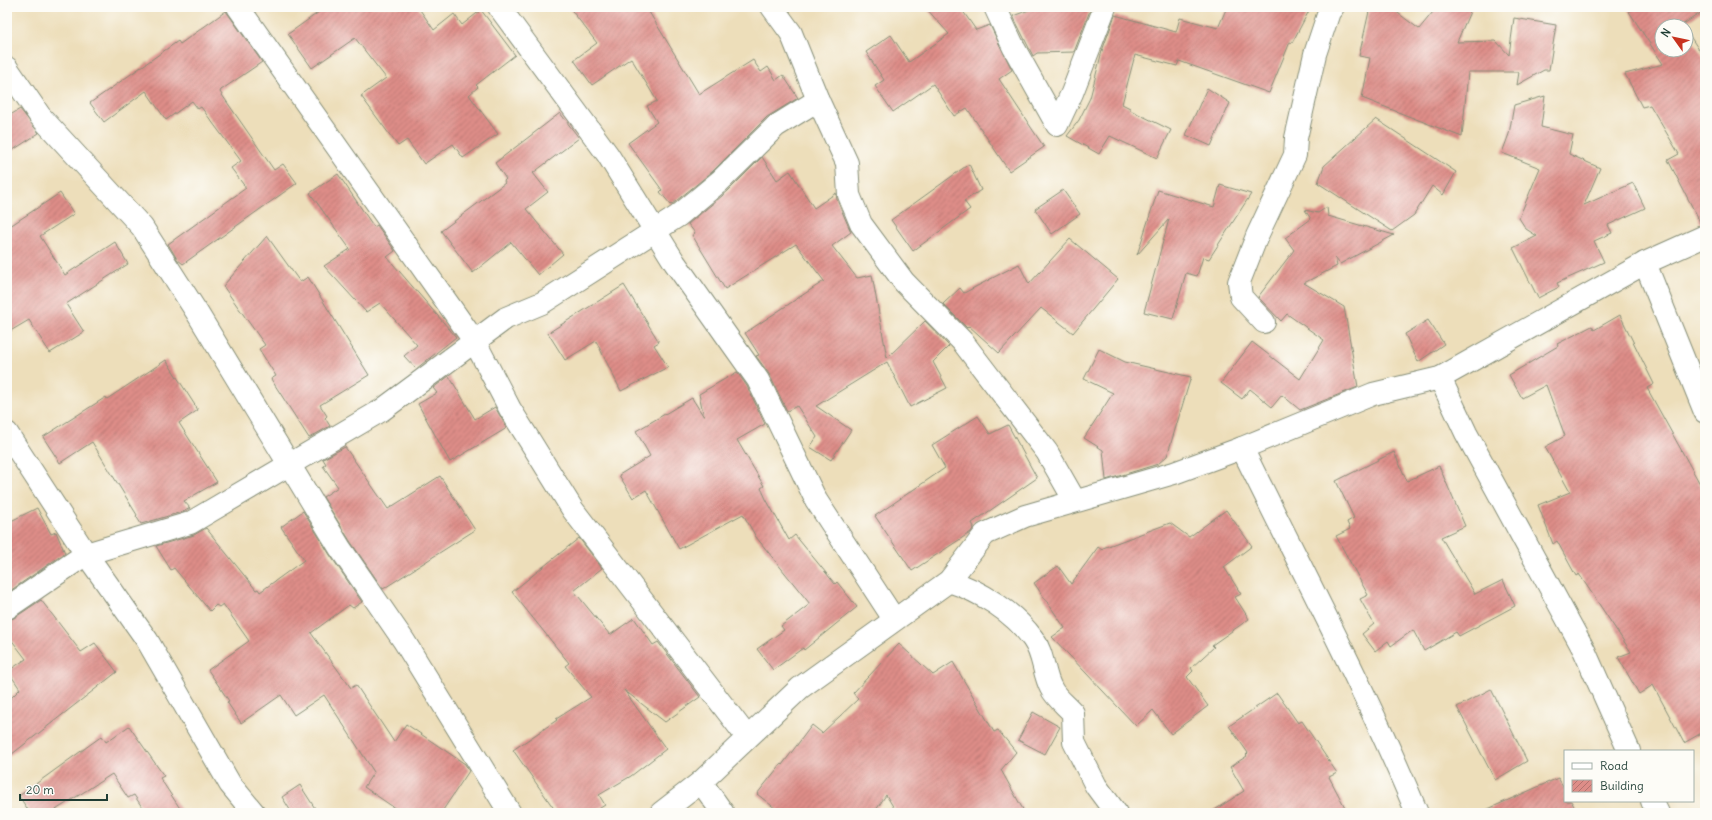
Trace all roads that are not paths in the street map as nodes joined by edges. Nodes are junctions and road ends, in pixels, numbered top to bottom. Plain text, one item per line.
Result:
1 (238, 7) edge
2 (499, 7) edge
3 (772, 7) edge
4 (995, 7) edge
5 (1104, 7) edge
6 (1333, 7) edge
7 (7, 68) edge
8 (818, 100) junction
9 (653, 230) junction
10 (1705, 236) edge
11 (1645, 263) junction
12 (1264, 322) dead end
13 (475, 342) junction
14 (1440, 378) junction
15 (1705, 412) edge
16 (7, 433) edge
17 (1242, 448) junction
18 (290, 464) junction
19 (1075, 501) junction
20 (86, 554) junction
21 (949, 581) junction
22 (7, 608) edge
23 (894, 619) junction
24 (748, 737) junction
25 (1629, 750) edge
26 (701, 782) junction
27 (1652, 802) edge
28 (254, 813) edge
29 (510, 813) edge
30 (661, 813) edge
31 (723, 813) edge
32 (1116, 813) edge
33 (1417, 813) edge
34 (1658, 813) edge

1 - 13 street
2 - 9 street
3 - 8 street
4 - 5 street
6 - 12 street
7 - 18 street
8 - 9 street
8 - 19 street
9 - 13 street
9 - 23 street
10 - 11 street
11 - 14 street
11 - 15 street
13 - 18 street
13 - 24 street
14 - 17 street
14 - 25 street
16 - 20 street
17 - 19 street
17 - 33 street
18 - 20 street
18 - 29 street
19 - 21 street
20 - 22 street
20 - 28 street
21 - 23 street
21 - 32 street
23 - 24 street
24 - 26 street
26 - 30 street
26 - 31 street
27 - 34 street

